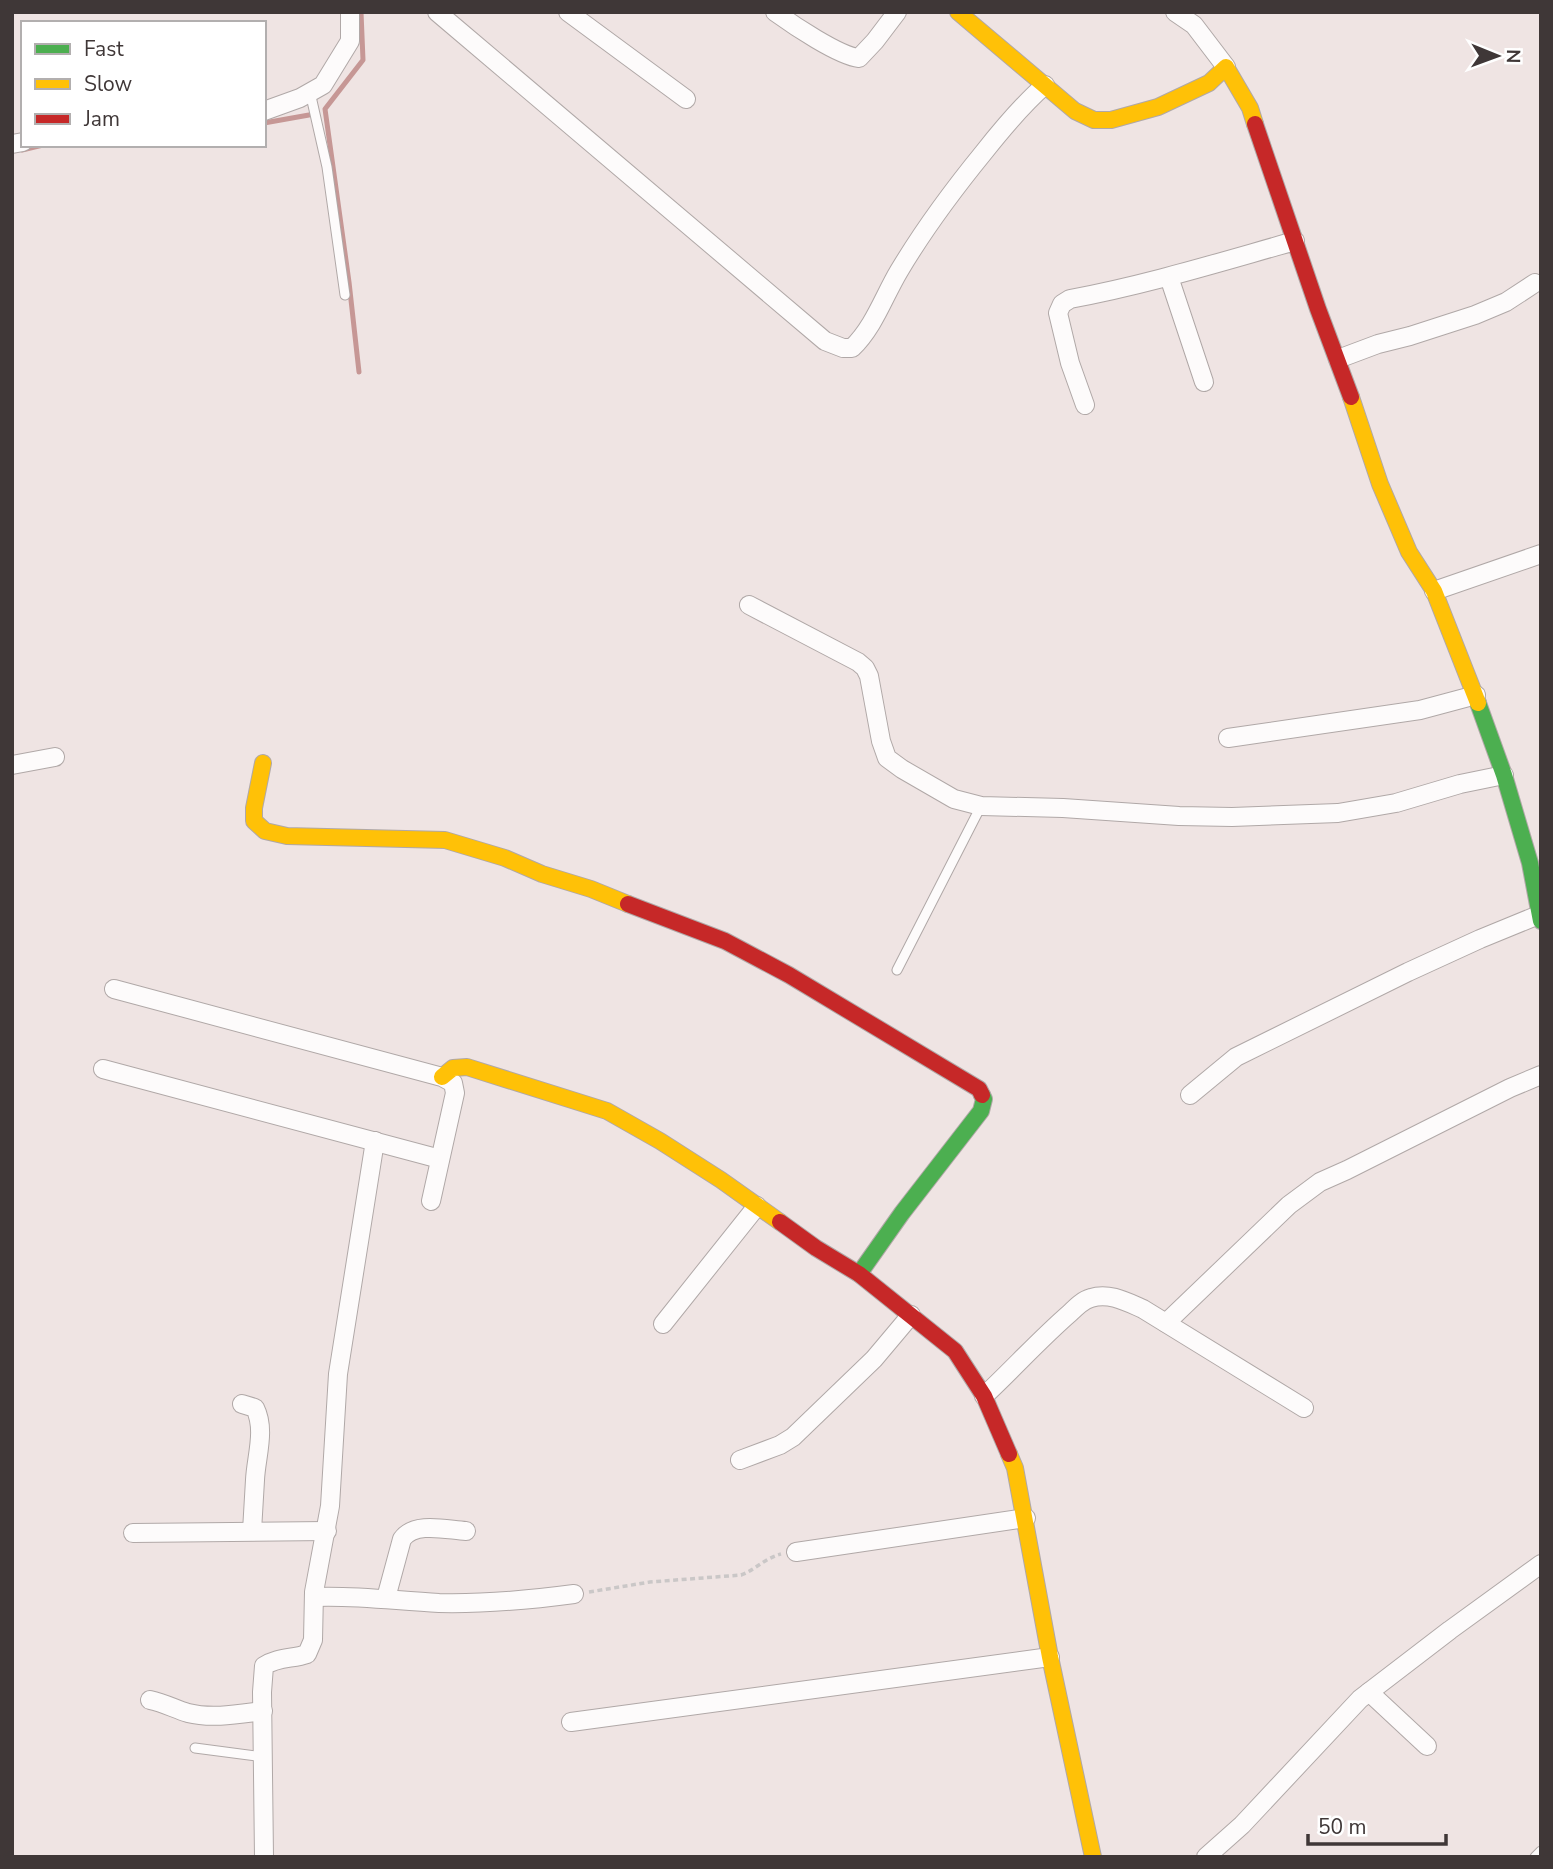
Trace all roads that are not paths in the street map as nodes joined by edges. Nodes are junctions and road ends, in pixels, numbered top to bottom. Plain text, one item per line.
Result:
1 (351, 12) edge
2 (437, 12) edge
3 (568, 12) edge
4 (775, 12) edge
5 (897, 12) edge
6 (958, 12) edge
7 (1175, 12) edge
8 (1226, 67) junction
9 (1045, 85) junction
10 (310, 92) junction
11 (686, 99) dead end
12 (266, 110) edge
13 (1295, 241) junction
14 (1169, 277) junction
15 (1535, 283) dead end
16 (345, 295) dead end
17 (1338, 359) junction
18 (1204, 382) dead end
19 (1085, 405) dead end
20 (1541, 554) edge
21 (1434, 591) junction
22 (749, 606) dead end
23 (1476, 695) junction
24 (1228, 738) dead end
25 (55, 757) dead end
26 (263, 763) dead end
27 (12, 765) edge
28 (1504, 775) junction
29 (981, 806) junction
30 (1540, 917) edge
31 (897, 970) dead end
32 (114, 989) dead end
33 (103, 1069) dead end
34 (1541, 1075) edge
35 (442, 1077) junction
36 (1190, 1095) dead end
37 (375, 1141) junction
38 (440, 1159) junction
39 (431, 1201) dead end
40 (757, 1206) junction
41 (859, 1274) junction
42 (911, 1315) junction
43 (1167, 1323) junction
44 (663, 1324) dead end
45 (984, 1396) junction
46 (242, 1404) dead end
47 (1304, 1408) dead end
48 (740, 1460) dead end
49 (1026, 1518) junction
50 (253, 1531) junction
51 (327, 1531) junction
52 (466, 1531) dead end
53 (134, 1533) dead end
54 (796, 1552) road end
55 (1541, 1564) edge
56 (574, 1594) road end
57 (314, 1597) junction
58 (386, 1598) junction
59 (1050, 1657) junction
60 (1369, 1692) junction
61 (150, 1700) dead end
62 (263, 1711) junction
63 (571, 1723) dead end
64 (1427, 1746) dead end
65 (195, 1748) dead end
66 (264, 1757) junction
67 (1541, 1851) edge
68 (264, 1857) edge
69 (1093, 1857) edge
70 (1206, 1857) edge
71 (1535, 1857) edge

1 - 10 street
2 - 9 street
3 - 11 street
4 - 5 street
6 - 9 street
7 - 8 street
8 - 9 street
8 - 13 street
10 - 12 street
10 - 16 lane
13 - 14 street
13 - 17 street
14 - 18 street
14 - 19 street
15 - 17 street
17 - 21 street
20 - 21 street
21 - 23 street
22 - 29 street
23 - 24 street
23 - 28 street
25 - 27 street
26 - 41 street
28 - 29 street
28 - 30 street
29 - 31 lane
30 - 36 street
32 - 35 street
33 - 37 street
34 - 43 street
35 - 38 street
35 - 40 street
37 - 38 street
37 - 51 street
38 - 39 street
40 - 41 street
40 - 44 street
41 - 42 street
42 - 45 street
42 - 48 street
43 - 45 street
43 - 47 street
45 - 49 street
46 - 50 street
49 - 54 street
49 - 59 street
50 - 51 street
50 - 53 street
51 - 57 street
52 - 58 street
55 - 60 street
56 - 58 street
57 - 58 street
57 - 62 street
59 - 63 street
59 - 69 street
60 - 64 street
60 - 70 street
61 - 62 street
62 - 66 street
65 - 66 lane
66 - 68 street
67 - 71 lane

